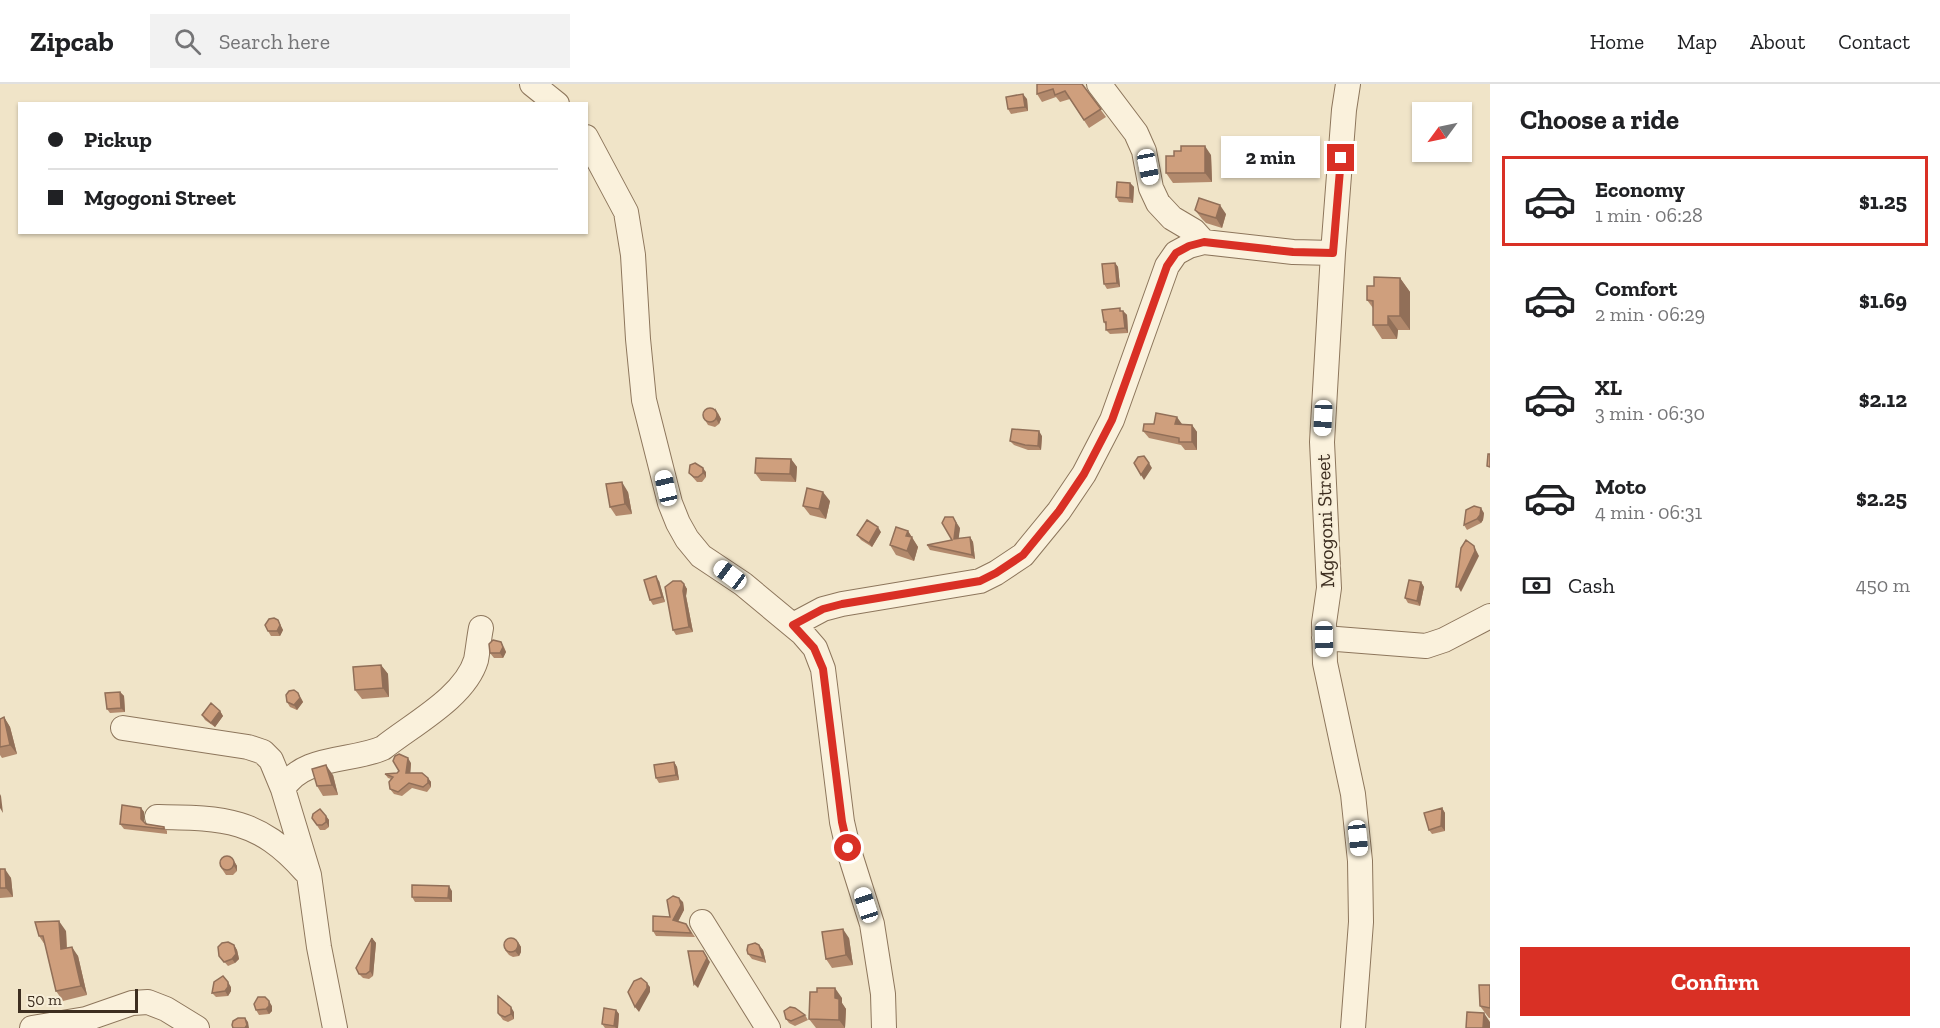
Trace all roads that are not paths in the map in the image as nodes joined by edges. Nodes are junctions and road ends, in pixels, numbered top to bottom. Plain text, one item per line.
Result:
1 (532, 84) edge
2 (1099, 84) edge
3 (1348, 84) edge
4 (554, 102) edge
5 (588, 141) edge
6 (1204, 242) junction
7 (1333, 253) junction
8 (1490, 616) edge
9 (793, 625) junction
10 (481, 628) dead end
11 (1324, 639) junction
12 (123, 728) dead end
13 (283, 789) junction
14 (157, 817) dead end
15 (309, 875) junction
16 (702, 922) dead end
17 (32, 1028) edge
18 (197, 1028) edge
19 (336, 1028) edge
20 (768, 1028) edge
21 (884, 1028) edge
22 (1353, 1028) edge

1 - 4 street
2 - 6 street
3 - 7 street, Mgogoni Street
5 - 9 street
6 - 7 street
6 - 9 street
7 - 11 street, Mgogoni Street
8 - 11 street
9 - 21 street
10 - 13 street
11 - 22 street, Mgogoni Street
12 - 13 street
13 - 15 street
14 - 15 street
15 - 19 street
16 - 20 street
17 - 18 street

